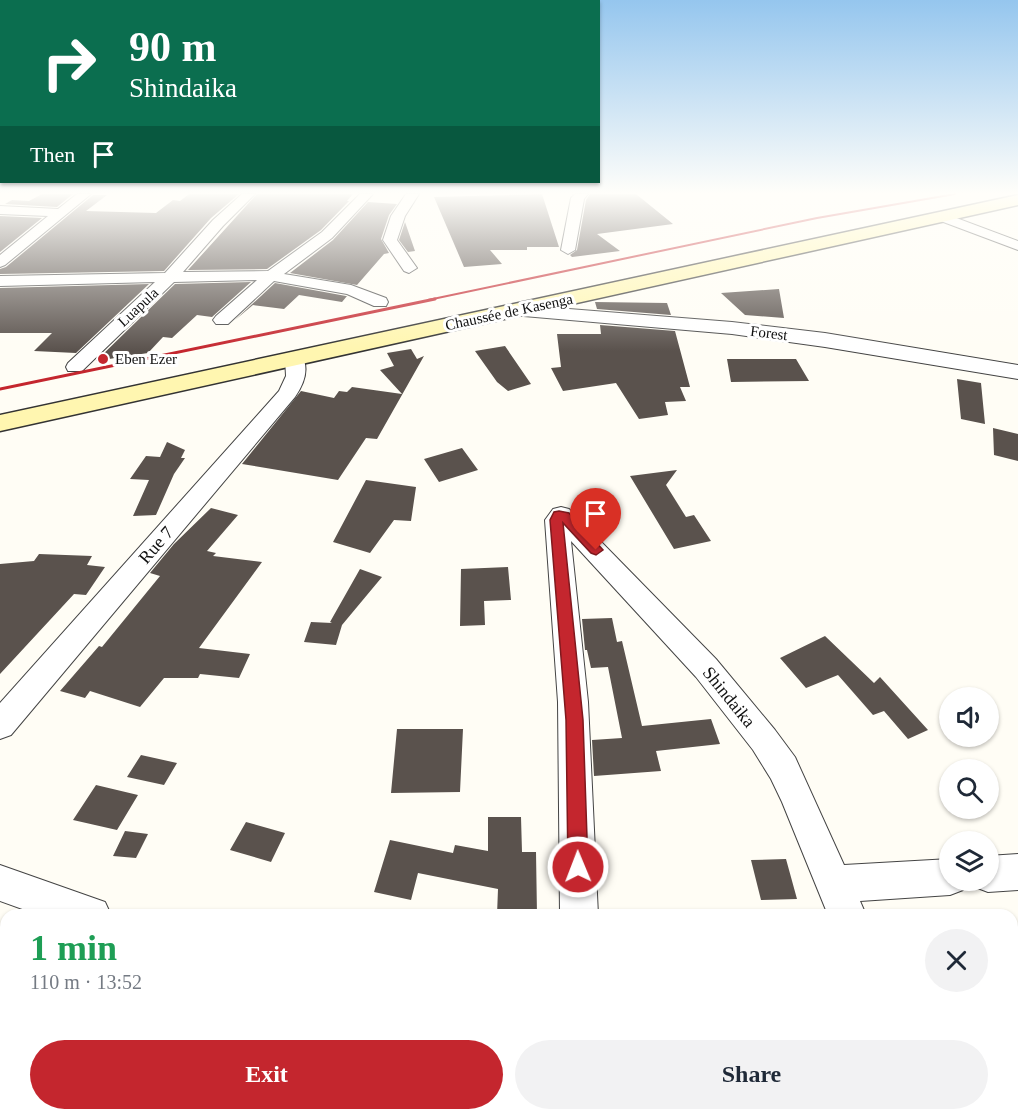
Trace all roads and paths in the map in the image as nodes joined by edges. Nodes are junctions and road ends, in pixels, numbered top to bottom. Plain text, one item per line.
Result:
1 (19, 246) edge
2 (197, 246) edge
3 (312, 246) edge
4 (394, 246) edge
5 (569, 246) edge
6 (811, 246) edge
7 (568, 250) dead end
8 (0, 262) edge
9 (409, 268) dead end
10 (272, 275) junction
11 (169, 278) junction
12 (0, 281) edge
13 (380, 302) dead end
14 (519, 311) junction
15 (222, 320) dead end
16 (294, 358) junction
17 (75, 367) dead end
18 (1018, 372) edge
19 (0, 423) edge
20 (0, 725) edge
21 (1018, 872) edge
22 (999, 873) edge
23 (939, 879) edge
24 (0, 883) edge
25 (841, 899) edge
26 (75, 909) edge
27 (579, 909) edge

1 - 8 street
2 - 11 street, Luapula
3 - 10 street
4 - 9 street
5 - 7 street
6 - 14 main road, Chaussée de Kasenga
10 - 11 street
10 - 13 street
10 - 15 street
11 - 12 street
11 - 17 street, Luapula
14 - 16 main road, Chaussée de Kasenga
14 - 18 street, Forest
16 - 19 main road, Chaussée de Kasenga
16 - 20 street, Rue 7
21 - 22 street
23 - 25 street
24 - 26 street
25 - 27 street, Shindaika

